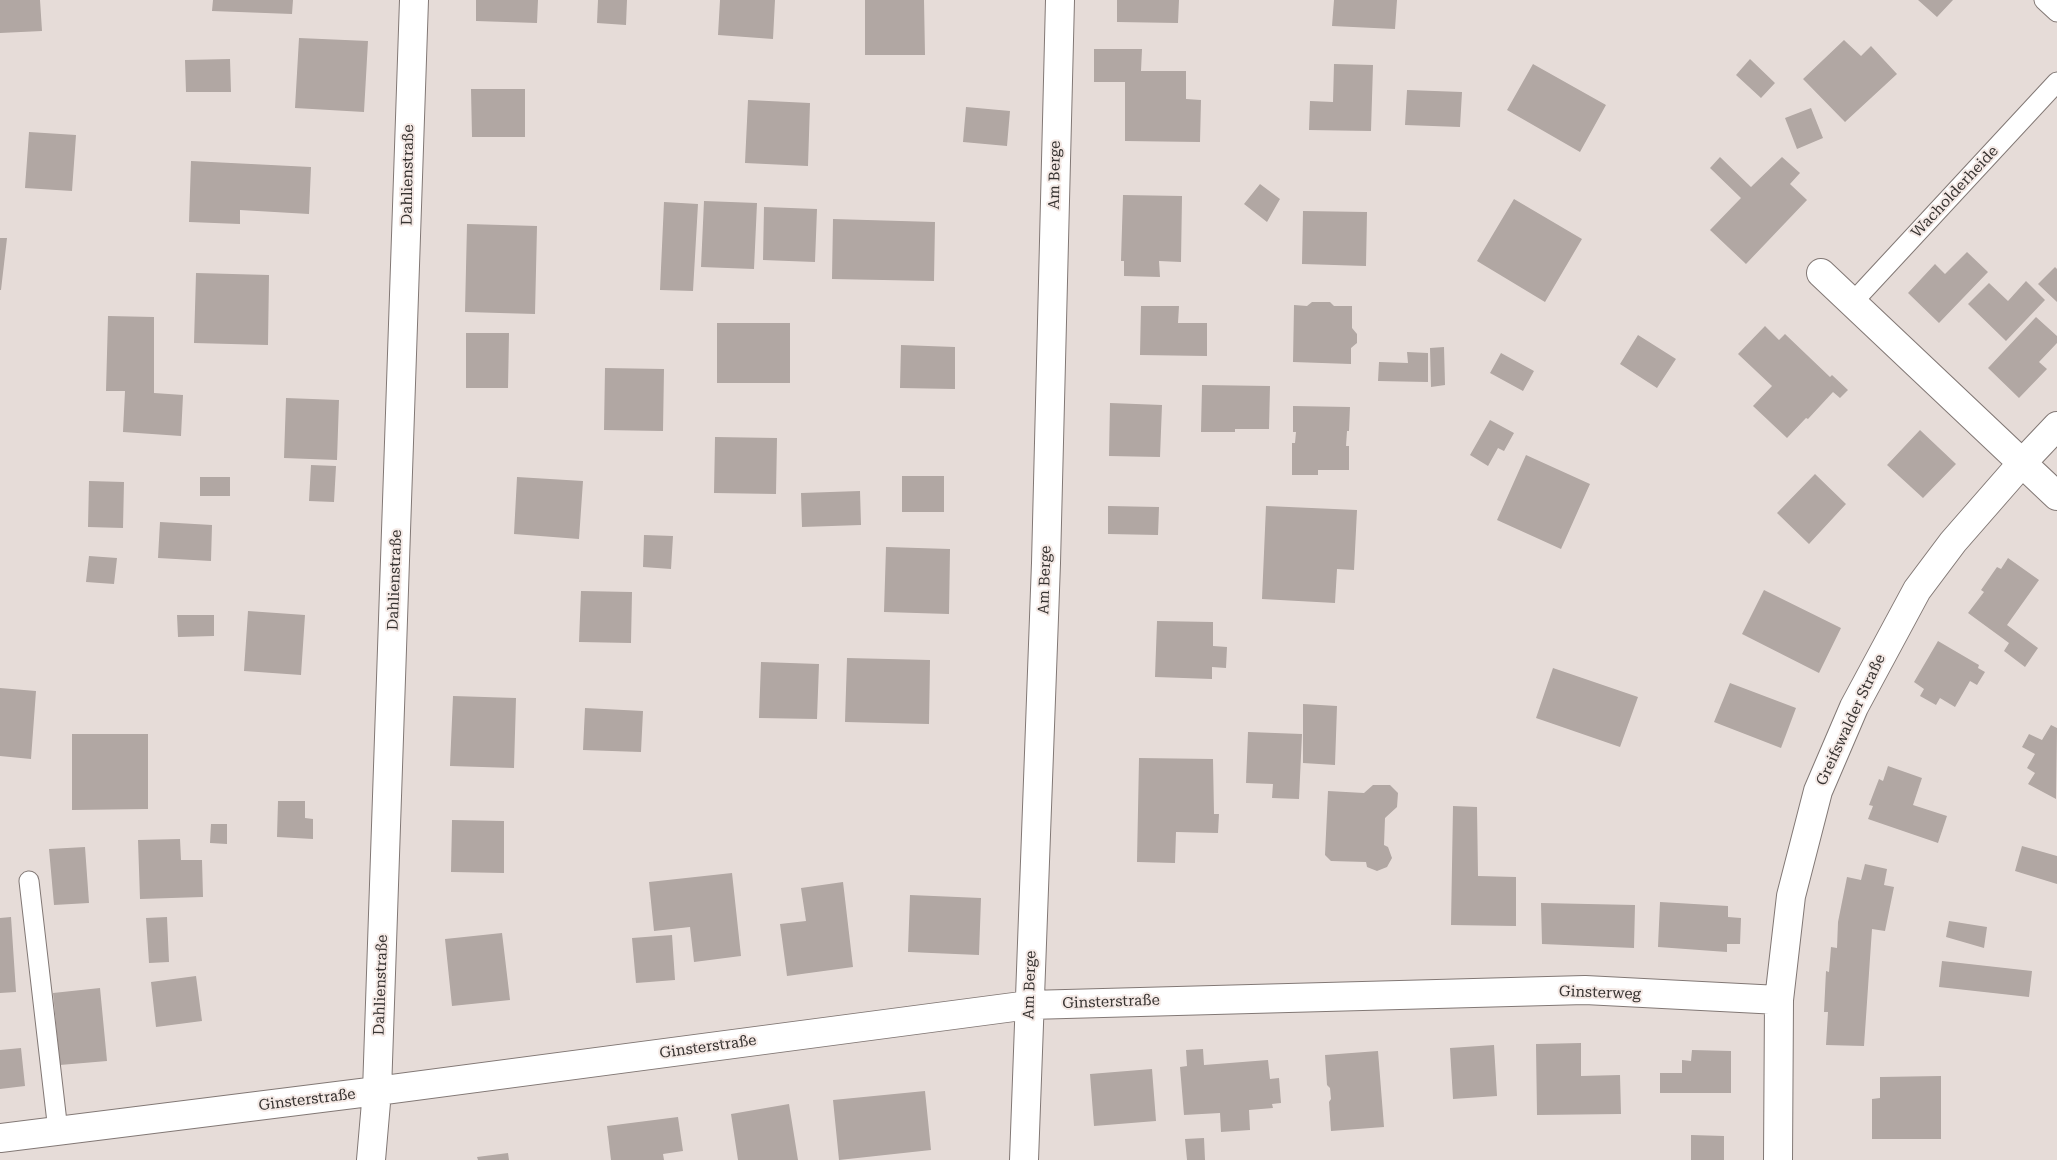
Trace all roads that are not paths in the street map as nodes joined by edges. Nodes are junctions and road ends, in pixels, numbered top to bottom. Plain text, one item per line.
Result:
1 (414, 0) edge
2 (1060, 0) edge
3 (2044, 0) edge
4 (2057, 12) edge
5 (2057, 82) edge
6 (1821, 273) dead end
7 (1852, 303) junction
8 (2057, 426) edge
9 (2022, 463) junction
10 (2057, 496) edge
11 (29, 880) dead end
12 (1420, 994) joint
13 (1779, 1000) junction
14 (1029, 1005) junction
15 (377, 1091) junction
16 (58, 1131) junction
17 (0, 1138) edge
18 (371, 1160) edge
19 (1024, 1160) edge
20 (1778, 1160) edge

1 - 15 street, Dahlienstraße
2 - 14 street, Am Berge
3 - 4 lane
5 - 7 lane, Wacholderheide
6 - 7 street
7 - 9 street
8 - 9 street, Greifswalder Straße
9 - 10 street
9 - 13 street, Greifswalder Straße
11 - 16 lane
12 - 13 street, Ginsterweg
12 - 14 street, Ginsterstraße
13 - 20 street, Greifswalder Straße
14 - 15 street, Ginsterstraße
14 - 19 street, Am Berge
15 - 16 street, Ginsterstraße
15 - 18 street, Dahlienstraße
16 - 17 street, Ginsterstraße

